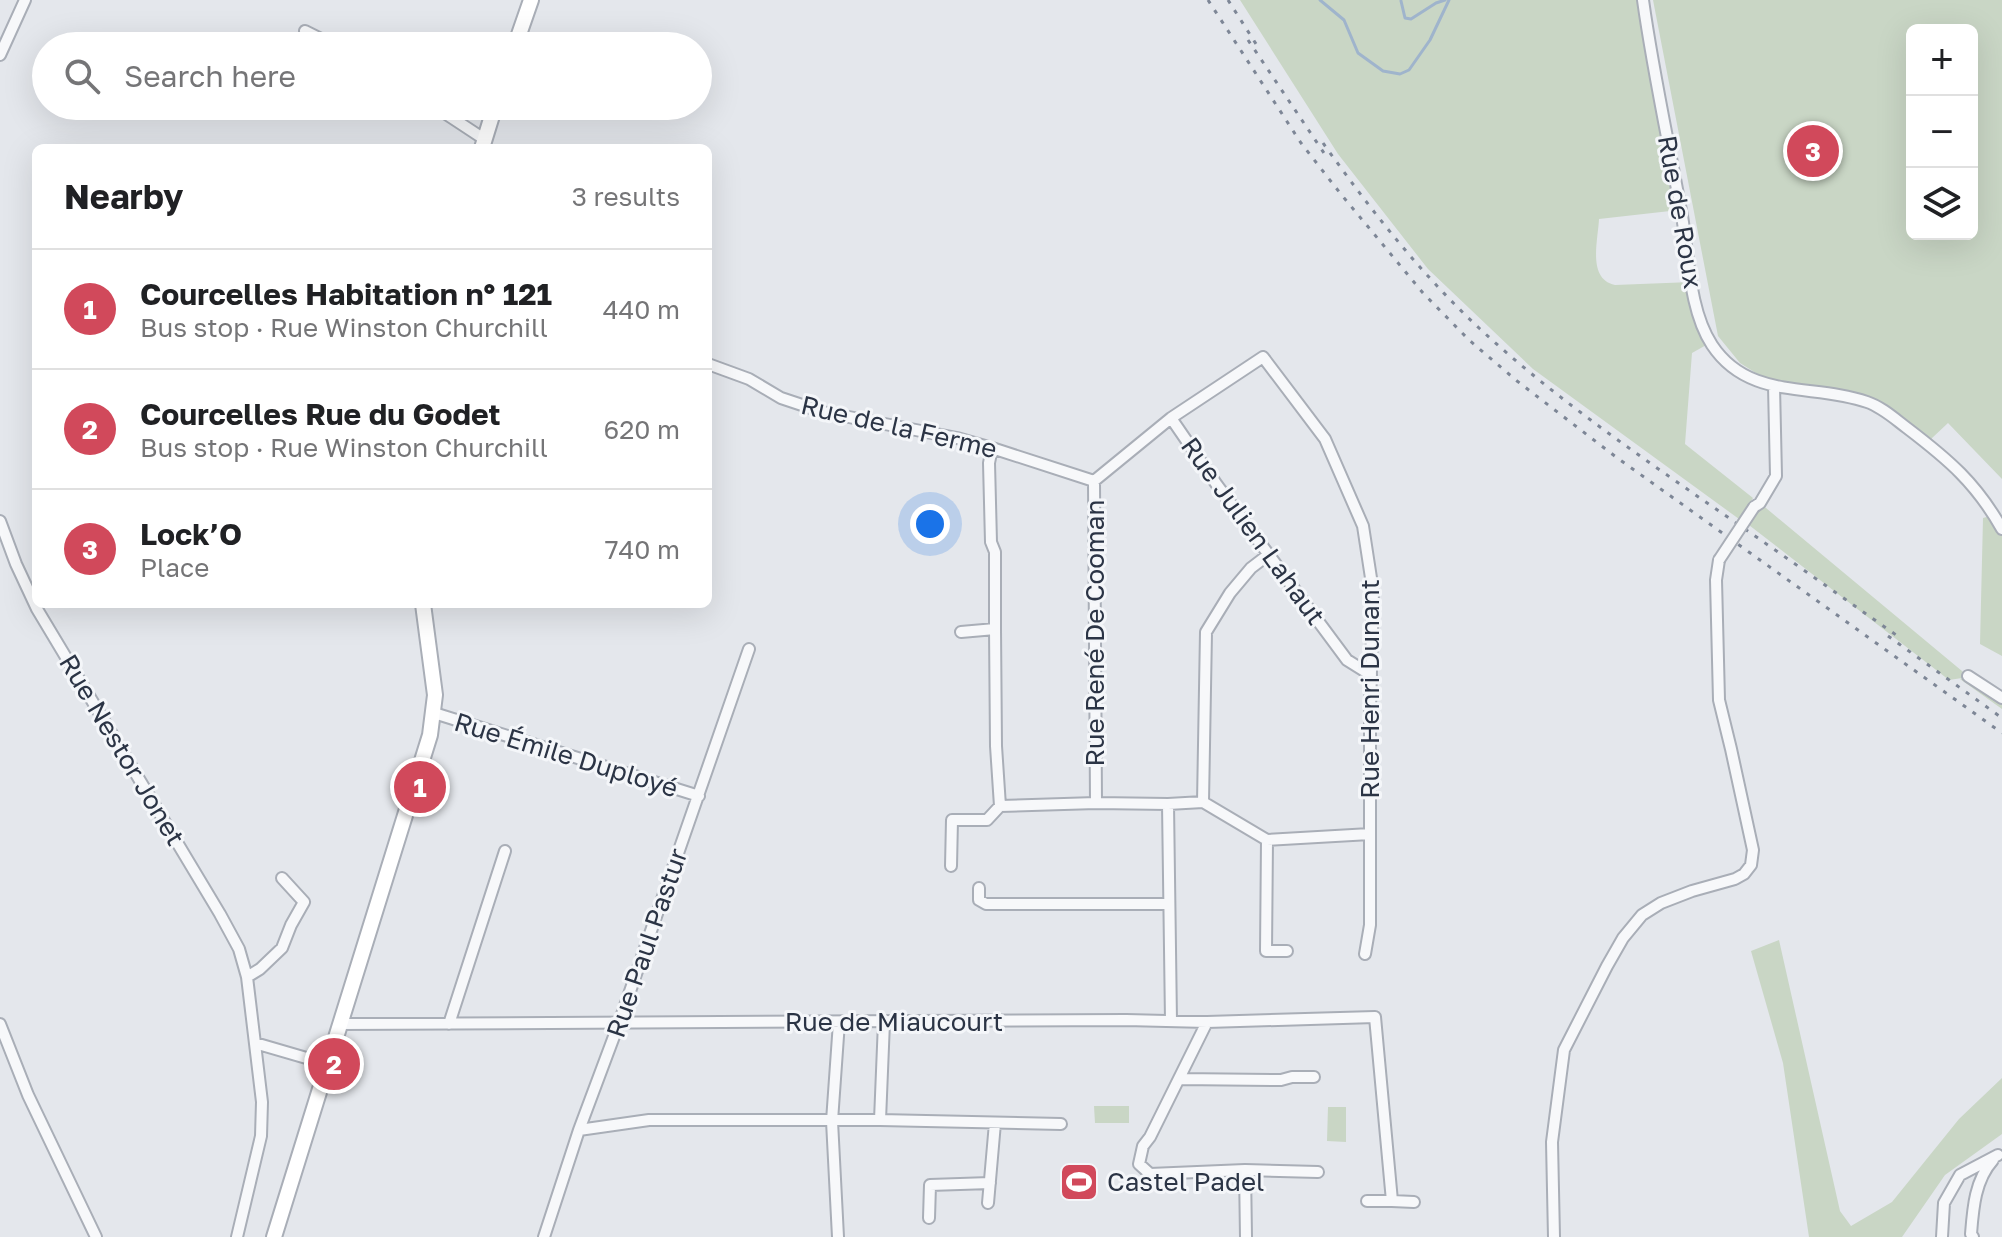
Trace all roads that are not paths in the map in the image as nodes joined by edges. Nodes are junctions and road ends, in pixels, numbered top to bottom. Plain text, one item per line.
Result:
1 (25, 0) edge
2 (531, 0) edge
3 (1643, 0) edge
4 (520, 32) edge
5 (0, 55) edge
6 (453, 120) edge
7 (490, 120) edge
8 (483, 143) edge
9 (1263, 357) joint
10 (712, 365) edge
11 (1774, 386) junction
12 (1171, 418) junction
13 (992, 448) junction
14 (1094, 481) junction
15 (0, 521) edge
16 (2002, 529) edge
17 (1268, 555) junction
18 (32, 598) edge
19 (37, 608) edge
20 (424, 608) edge
21 (995, 629) junction
22 (961, 632) dead end
23 (749, 649) dead end
24 (1371, 675) junction
25 (1968, 676) dead end
26 (2002, 698) edge
27 (434, 713) junction
28 (699, 796) junction
29 (1203, 802) junction
30 (1096, 803) junction
31 (1168, 804) junction
32 (1000, 806) junction
33 (1370, 834) junction
34 (1267, 840) junction
35 (505, 851) dead end
36 (951, 866) dead end
37 (282, 878) dead end
38 (979, 888) dead end
39 (1169, 904) junction
40 (1287, 951) dead end
41 (1365, 954) dead end
42 (247, 977) junction
43 (1171, 1021) junction
44 (839, 1022) junction
45 (884, 1022) junction
46 (1207, 1022) junction
47 (619, 1023) junction
48 (0, 1024) edge
49 (339, 1024) junction
50 (449, 1024) junction
51 (255, 1043) junction
52 (327, 1064) junction
53 (1314, 1077) dead end
54 (1179, 1079) junction
55 (880, 1120) junction
56 (832, 1121) junction
57 (995, 1123) junction
58 (1061, 1124) dead end
59 (579, 1130) junction
60 (2000, 1153) edge
61 (1245, 1170) junction
62 (1318, 1172) dead end
63 (990, 1183) junction
64 (1367, 1201) dead end
65 (1392, 1201) junction
66 (1414, 1202) dead end
67 (988, 1203) dead end
68 (929, 1218) dead end
69 (96, 1237) edge
70 (237, 1237) edge
71 (274, 1237) edge
72 (544, 1237) edge
73 (838, 1237) edge
74 (1246, 1237) edge
75 (1554, 1237) edge
76 (1942, 1237) edge
77 (1973, 1237) edge

1 - 5 street
2 - 4 main road
3 - 11 street, Rue de Roux
6 - 8 street
7 - 8 main road
9 - 12 street, Rue René De Cooman
9 - 24 street, Rue Henri Dunant
10 - 13 street, Rue de la Ferme
11 - 16 street, Rue de Roux
11 - 75 street, bridge
12 - 14 street, Rue René De Cooman
12 - 17 street, Rue Julien Lahaut
13 - 14 street, Rue de la Ferme
13 - 21 street
14 - 30 street, Rue René De Cooman
15 - 18 street, Rue Nestor Jonet
17 - 24 street, Rue Julien Lahaut
17 - 29 street
19 - 42 street, Rue Nestor Jonet
20 - 27 main road
21 - 22 street
21 - 32 street
23 - 28 street, Rue Paul Pastur
24 - 33 street, Rue Henri Dunant
25 - 26 street
27 - 28 street, Rue Émile Duployé
27 - 49 main road
28 - 47 street, Rue Paul Pastur
29 - 31 street
29 - 34 street
30 - 31 street
30 - 32 street
31 - 39 street
32 - 36 street
33 - 34 street
33 - 41 street, Rue Henri Dunant
34 - 40 street
35 - 50 street
37 - 42 street
38 - 39 street
39 - 43 street
42 - 51 street, Rue Nestor Jonet
43 - 45 street, Rue de Miaucourt
43 - 46 street, Rue de Miaucourt
44 - 45 street, Rue de Miaucourt
44 - 47 street, Rue de Miaucourt
44 - 56 street
45 - 55 street
46 - 54 street
46 - 65 street, Rue de Miaucourt
47 - 50 street, Rue de Miaucourt
47 - 59 street, Rue Paul Pastur
48 - 69 street
49 - 50 street, Rue de Miaucourt
49 - 52 main road
51 - 52 street
51 - 70 street, Rue Nestor Jonet
52 - 71 main road
53 - 54 street
54 - 61 street
55 - 56 street
55 - 57 street
56 - 59 street
56 - 73 street
57 - 58 street
57 - 63 street
59 - 72 street, Rue Paul Pastur
60 - 76 street
60 - 77 street
61 - 62 street
61 - 74 street
63 - 67 street
63 - 68 street
64 - 65 street
65 - 66 street

